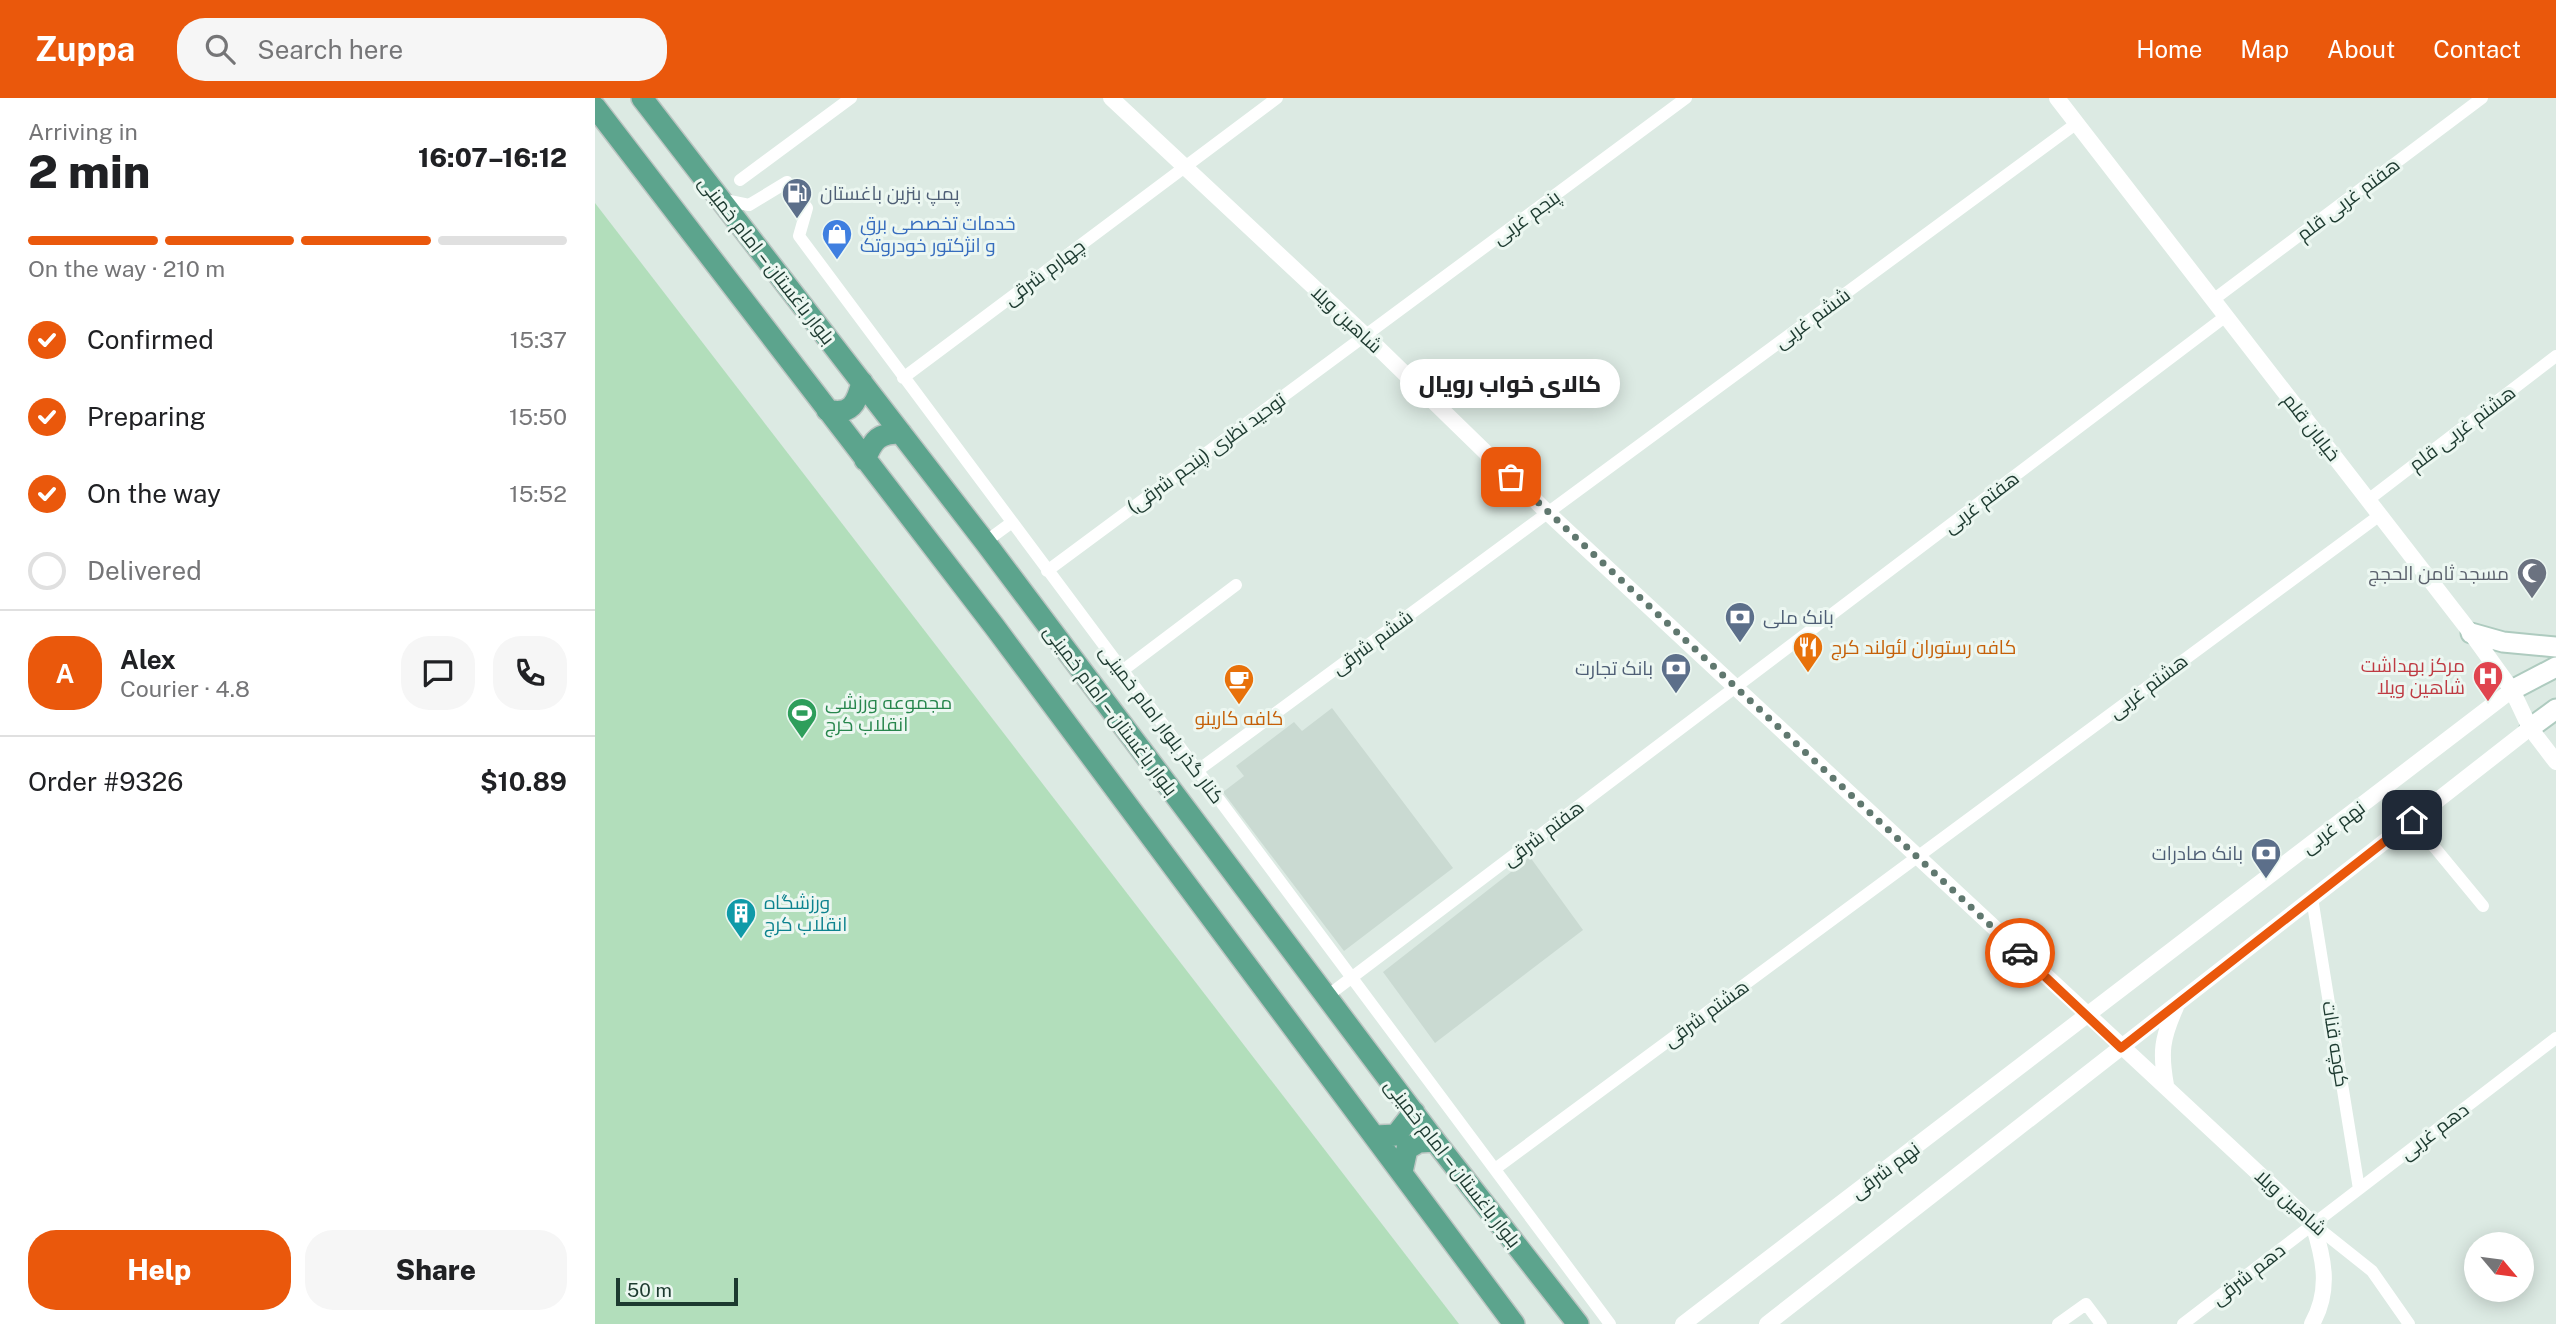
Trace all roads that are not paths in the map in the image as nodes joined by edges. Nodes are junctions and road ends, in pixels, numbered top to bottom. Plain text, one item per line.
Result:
1 (642, 98) edge
2 (851, 98) edge
3 (1111, 98) edge
4 (1277, 98) edge
5 (1686, 98) edge
6 (2482, 98) edge
7 (2061, 99) edge
8 (595, 107) edge
9 (2077, 123) junction
10 (1185, 167) junction
11 (740, 180) dead end
12 (720, 199) junction
13 (2213, 300) junction
14 (2226, 316) junction
15 (1365, 335) junction
16 (2556, 356) edge
17 (903, 378) junction
18 (862, 382) junction
19 (827, 410) junction
20 (901, 433) junction
21 (866, 460) junction
22 (2368, 499) junction
23 (1548, 513) junction
24 (2380, 515) junction
25 (1011, 523) junction
26 (985, 542) junction
27 (1047, 571) junction
28 (1235, 585) dead end
29 (2471, 633) junction
30 (2556, 647) edge
31 (2556, 667) edge
32 (1122, 671) junction
33 (1735, 688) junction
34 (2512, 690) junction
35 (2556, 709) edge
36 (2531, 728) junction
37 (2556, 762) edge
38 (1197, 771) junction
39 (2412, 820) junction
40 (1917, 857) junction
41 (2312, 898) junction
42 (2483, 906) dead end
43 (1352, 978) junction
44 (1326, 996) junction
45 (2177, 1004) junction
46 (2087, 1016) junction
47 (2556, 1038) edge
48 (2121, 1048) junction
49 (2166, 1086) junction
50 (1414, 1112) junction
51 (1375, 1136) junction
52 (1435, 1141) junction
53 (1495, 1169) junction
54 (1402, 1172) junction
55 (2359, 1189) junction
56 (2313, 1224) junction
57 (1564, 1306) junction
58 (1513, 1323) edge
59 (1578, 1324) edge
60 (1589, 1324) edge
61 (1610, 1324) edge
62 (1683, 1324) edge
63 (1767, 1324) edge
64 (2058, 1324) edge
65 (2101, 1324) edge
66 (2183, 1324) edge
67 (2312, 1324) edge
68 (2409, 1324) edge

1 - 12 main road, بلوار باغستان -- امام خمینی
2 - 11 street
3 - 10 street, شاهین ویلا
4 - 10 street, چهارم شرقی
5 - 15 street, پنجم غربی
6 - 13 street, هفتم غربی قلم
7 - 9 street, خیابان قلم
8 - 19 main road
9 - 13 street, خیابان قلم
9 - 23 street, ششم غربی
10 - 15 street, شاهین ویلا
10 - 17 street, چهارم شرقی
12 - 17 street, کنار گذر بلوار امام خمینی
12 - 18 main road, بلوار باغستان -- امام خمینی
13 - 14 street, خیابان قلم
14 - 22 street, خیابان قلم
14 - 33 street, هفتم غربی
15 - 23 street, شاهین ویلا
15 - 27 street, توحید نظری (پنجم شرقی)
16 - 22 street, هشتم غربی قلم
17 - 25 street, کنار گذر بلوار امام خمینی
18 - 19 main road
18 - 20 main road, بلوار باغستان -- امام خمینی
19 - 21 main road
20 - 21 main road
20 - 26 main road, بلوار باغستان -- امام خمینی
21 - 51 main road
22 - 24 street, خیابان قلم
23 - 33 street, شاهین ویلا
23 - 38 street, ششم شرقی
24 - 29 street, خیابان قلم
24 - 40 street, هشتم غربی
25 - 26 street
25 - 27 street, کنار گذر بلوار امام خمینی
26 - 44 main road, بلوار باغستان -- امام خمینی
27 - 32 street, کنار گذر بلوار امام خمینی
28 - 32 street
29 - 30 main road
29 - 34 street, خیابان قلم
31 - 34 main road
32 - 38 street, کنار گذر بلوار امام خمینی
33 - 40 street, شاهین ویلا
33 - 43 street, هفتم شرقی
34 - 36 street, خیابان قلم
34 - 46 street, نهم غربی
35 - 36 main road
36 - 37 street, خیابان قلم
36 - 39 street
38 - 43 street, کنار گذر بلوار امام خمینی
39 - 41 street
39 - 42 street
40 - 46 street, شاهین ویلا
40 - 53 street, هشتم شرقی
41 - 45 street
41 - 55 street, کوچه قنات
43 - 44 street, هفتم شرقی
43 - 53 street, کنار گذر بلوار امام خمینی
44 - 50 main road, بلوار باغستان -- امام خمینی
45 - 48 street
45 - 49 street
46 - 48 street, شاهین ویلا
46 - 62 street, نهم شرقی
47 - 55 street, دهم غربی
48 - 49 street, شاهین ویلا
48 - 63 street
49 - 56 street, شاهین ویلا
50 - 51 main road
50 - 52 main road, بلوار باغستان -- امام خمینی
51 - 54 main road
52 - 54 main road
52 - 57 main road, بلوار باغستان -- امام خمینی
53 - 61 street, کنار گذر بلوار امام خمینی
54 - 58 main road
55 - 56 street, دهم غربی
56 - 66 street, دهم شرقی
56 - 67 street
56 - 68 street, شاهین ویلا
57 - 59 main road, بلوار باغستان -- امام خمینی
57 - 60 main road
64 - 65 street

